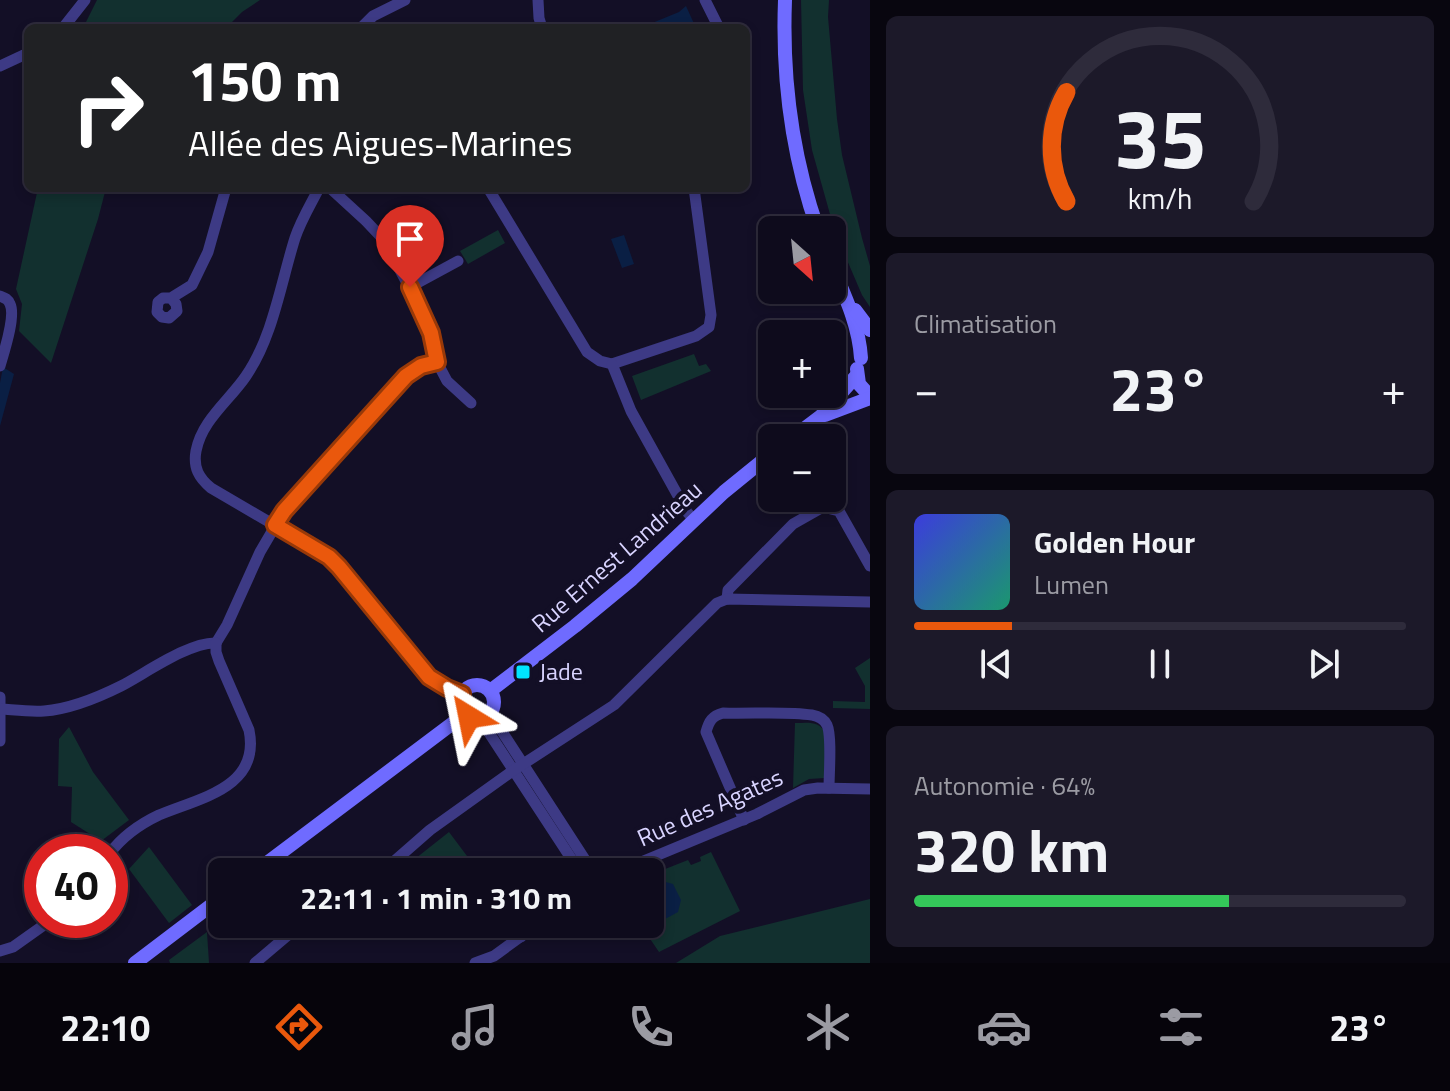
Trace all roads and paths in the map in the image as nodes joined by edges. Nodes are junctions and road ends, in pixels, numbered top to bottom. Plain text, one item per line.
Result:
1 (85, 0) edge
2 (405, 0) edge
3 (538, 0) edge
4 (705, 0) edge
5 (785, 0) edge
6 (66, 24) edge
7 (365, 24) edge
8 (541, 24) edge
9 (717, 24) edge
10 (24, 55) edge
11 (0, 66) edge
12 (225, 192) edge
13 (317, 192) edge
14 (334, 192) edge
15 (490, 192) edge
16 (695, 192) edge
17 (814, 216) edge
18 (458, 261) dead end
19 (410, 287) junction
20 (0, 296) edge
21 (846, 297) edge
22 (171, 298) dead end
23 (849, 304) junction
24 (870, 330) edge
25 (866, 354) edge
26 (437, 362) junction
27 (612, 364) junction
28 (0, 366) edge
29 (857, 375) junction
30 (870, 397) edge
31 (471, 403) dead end
32 (821, 416) junction
33 (810, 424) edge
34 (758, 464) edge
35 (694, 520) junction
36 (275, 525) junction
37 (870, 566) edge
38 (727, 599) junction
39 (870, 602) edge
40 (216, 643) junction
41 (490, 691) junction
42 (462, 694) junction
43 (0, 697) edge
44 (1, 709) edge
45 (465, 714) junction
46 (485, 716) junction
47 (0, 741) edge
48 (518, 767) junction
49 (829, 788) junction
50 (870, 789) edge
51 (744, 820) junction
52 (128, 835) edge
53 (274, 858) edge
54 (398, 858) edge
55 (572, 858) edge
56 (583, 858) edge
57 (651, 858) edge
58 (208, 908) edge
59 (26, 938) edge
60 (284, 938) edge
61 (520, 938) edge
62 (0, 951) edge
63 (135, 963) edge
64 (255, 963) edge
65 (475, 963) edge

1 - 6 street
2 - 7 street
3 - 8 street
4 - 9 street
5 - 17 street
10 - 11 street
12 - 22 street
13 - 36 street
14 - 19 street
15 - 27 street
16 - 27 street
18 - 19 street
19 - 26 street
20 - 28 street
21 - 23 street
23 - 24 street
23 - 25 street
25 - 29 street
26 - 31 street
26 - 36 street
27 - 35 street
29 - 30 street
29 - 32 street
30 - 32 street
32 - 33 street
34 - 35 street, Rue Ernest Landrieau
35 - 41 street, Rue Ernest Landrieau
36 - 40 street
36 - 42 street
37 - 38 street
38 - 39 street
38 - 48 street
40 - 44 street
40 - 52 street
41 - 42 street
41 - 46 street
42 - 45 street
43 - 44 street
44 - 47 street
45 - 46 street
45 - 53 street
46 - 48 street
48 - 54 street
48 - 55 street
48 - 56 street
49 - 50 street, Rue des Agates
49 - 51 street, Rue des Agates
49 - 51 street
51 - 57 street, Rue des Agates
58 - 63 street
59 - 62 street
60 - 64 street
61 - 65 street

